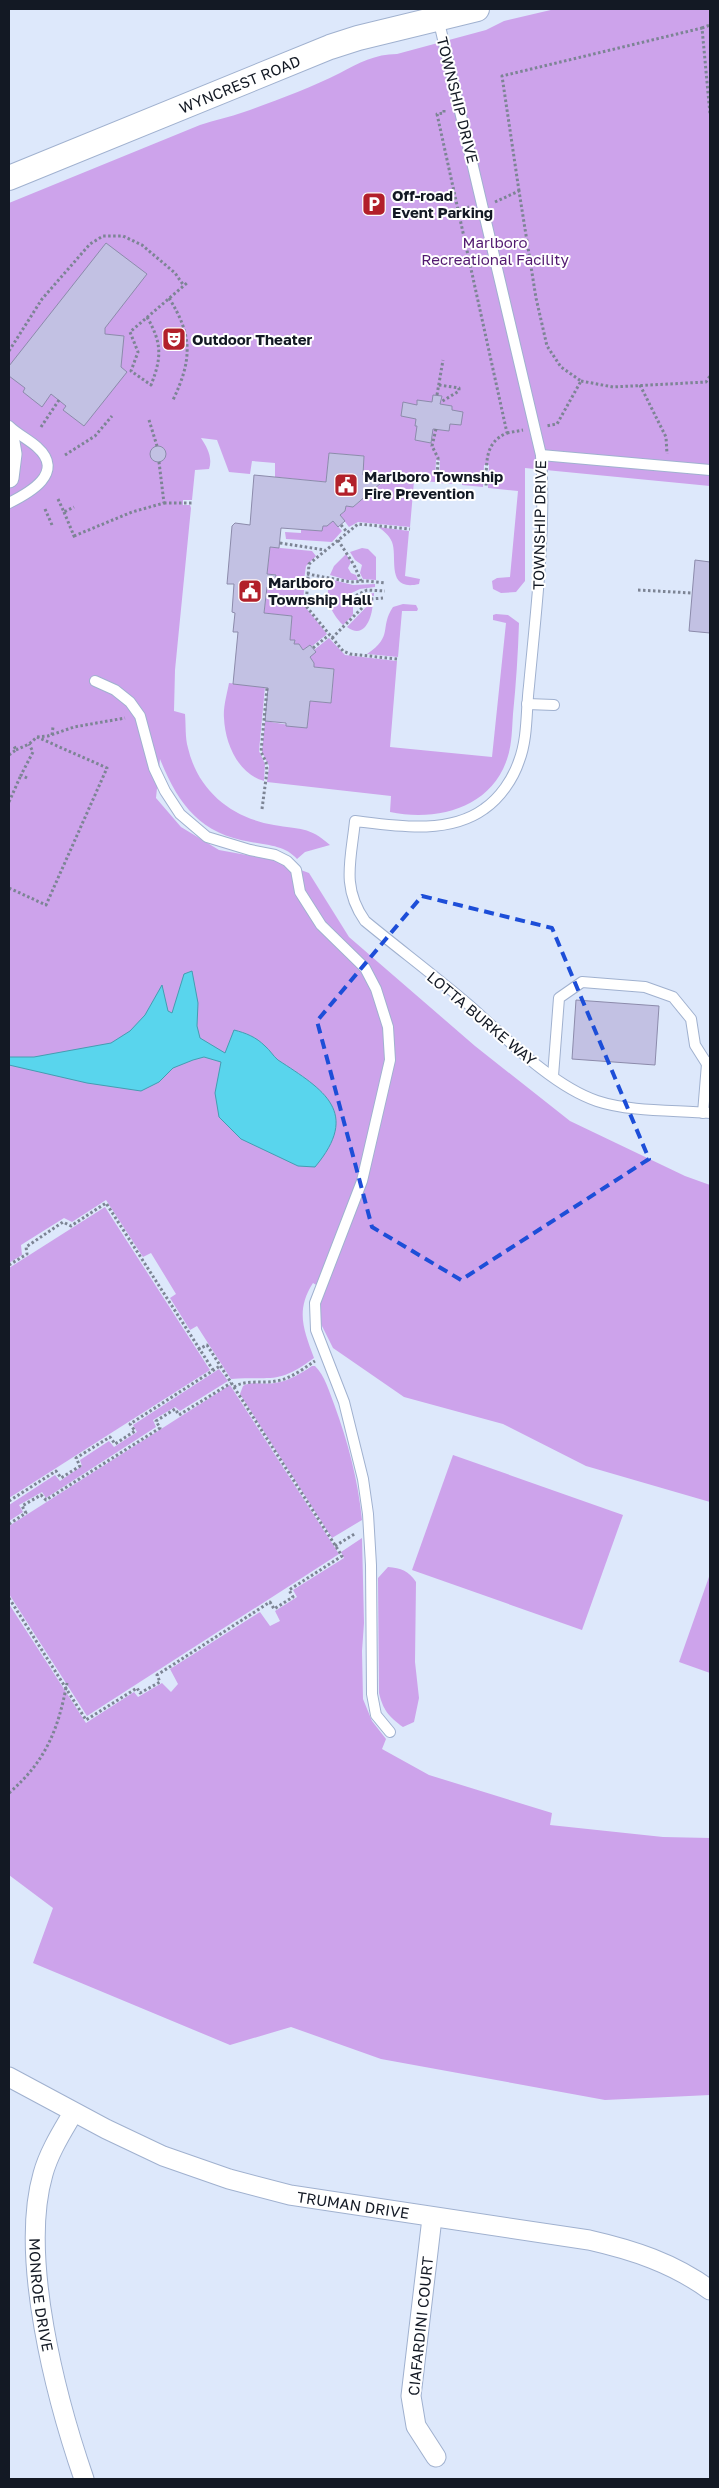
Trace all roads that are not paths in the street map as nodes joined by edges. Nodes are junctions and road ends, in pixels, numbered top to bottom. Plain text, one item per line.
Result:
1 (477, 9) edge
2 (438, 18) junction
3 (9, 178) edge
4 (9, 426) edge
5 (9, 436) edge
6 (541, 455) junction
7 (710, 470) edge
8 (9, 478) edge
9 (9, 503) edge
10 (95, 681) dead end
11 (527, 704) junction
12 (554, 705) dead end
13 (355, 821) joint
14 (709, 1063) edge
15 (553, 1076) junction
16 (706, 1113) edge
17 (390, 1732) dead end
18 (9, 2077) edge
19 (73, 2112) junction
20 (432, 2218) junction
21 (710, 2290) edge
22 (436, 2457) dead end
23 (84, 2479) edge

1 - 2 street, WYNCREST ROAD
2 - 3 street, WYNCREST ROAD
2 - 6 lane, TOWNSHIP DRIVE
4 - 9 lane
5 - 8 street
6 - 7 lane
6 - 11 lane, TOWNSHIP DRIVE
10 - 17 lane
11 - 12 lane
11 - 13 lane, TOWNSHIP DRIVE
13 - 15 lane, LOTTA BURKE WAY
14 - 15 lane
14 - 16 lane
15 - 16 lane, LOTTA BURKE WAY
18 - 19 street, TRUMAN DRIVE
19 - 20 street, TRUMAN DRIVE
19 - 23 street, MONROE DRIVE
20 - 21 street, TRUMAN DRIVE
20 - 22 street, CIAFARDINI COURT

